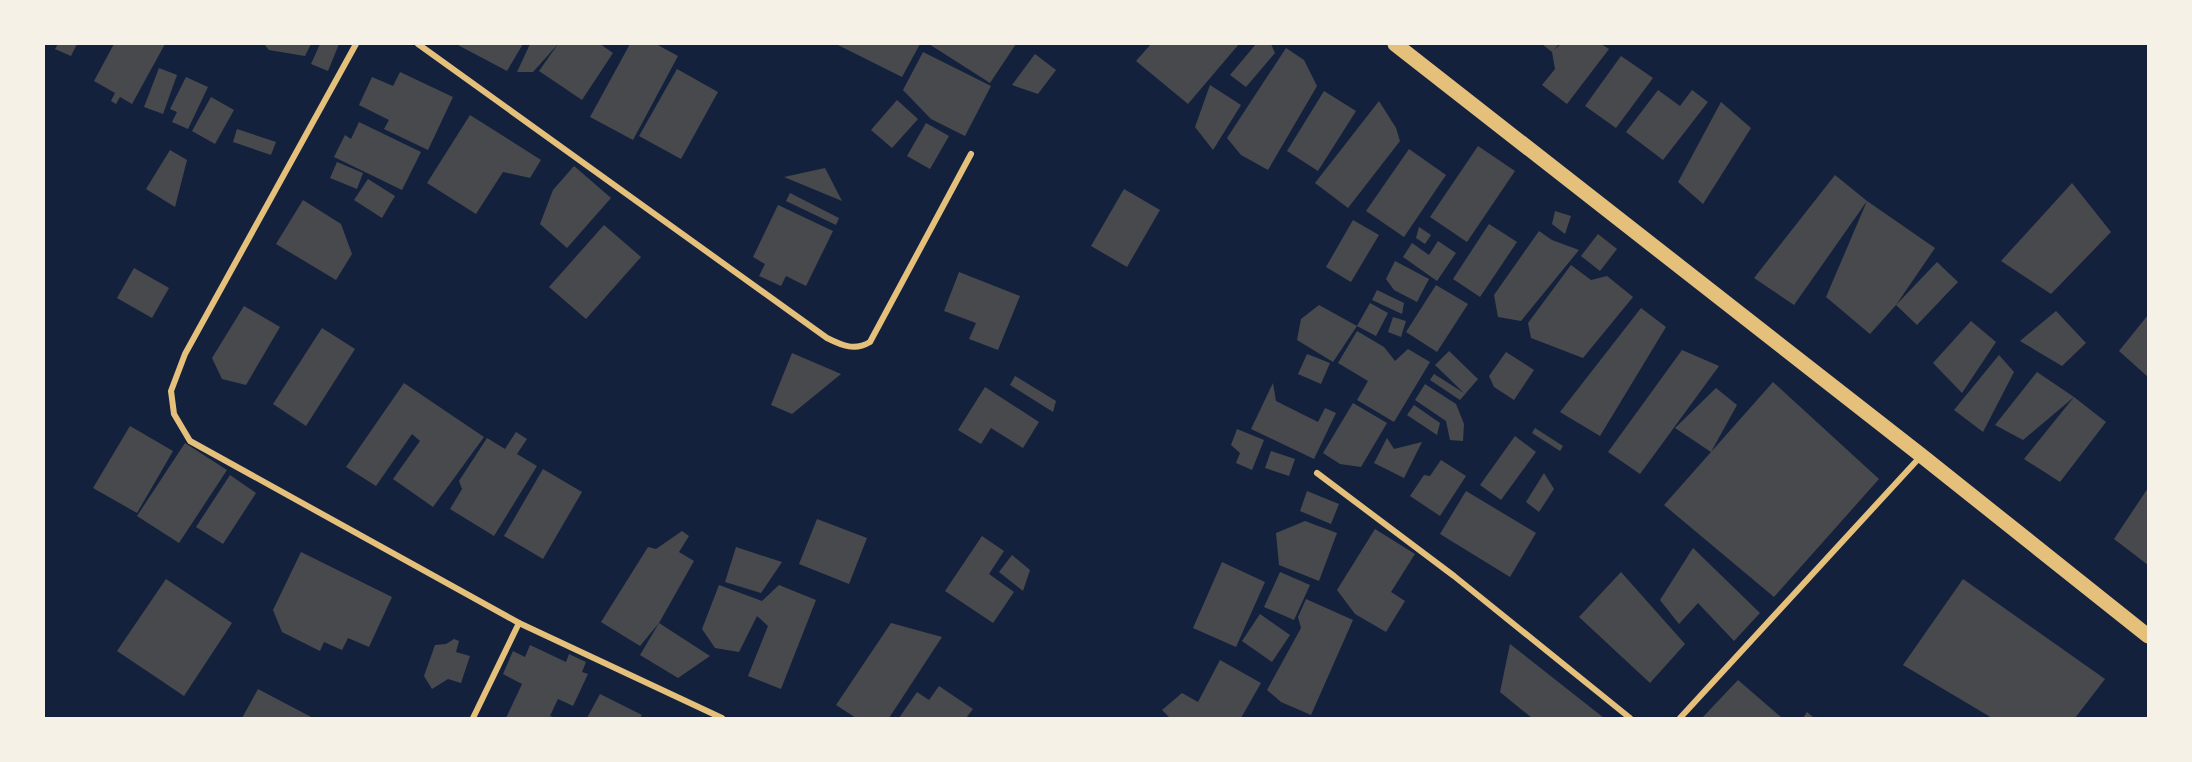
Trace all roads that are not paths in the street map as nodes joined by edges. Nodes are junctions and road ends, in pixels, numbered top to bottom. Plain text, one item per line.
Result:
1 (356, 44) edge
2 (418, 44) edge
3 (1395, 44) edge
4 (971, 154) dead end
5 (1922, 456) junction
6 (1317, 474) dead end
7 (519, 623) junction
8 (2148, 636) edge
9 (473, 718) edge
10 (722, 718) edge
11 (1630, 718) edge
12 (1680, 718) edge

1 - 7 street
2 - 4 street
3 - 5 main road
5 - 8 main road
5 - 12 street
6 - 11 street
7 - 9 street
7 - 10 street

